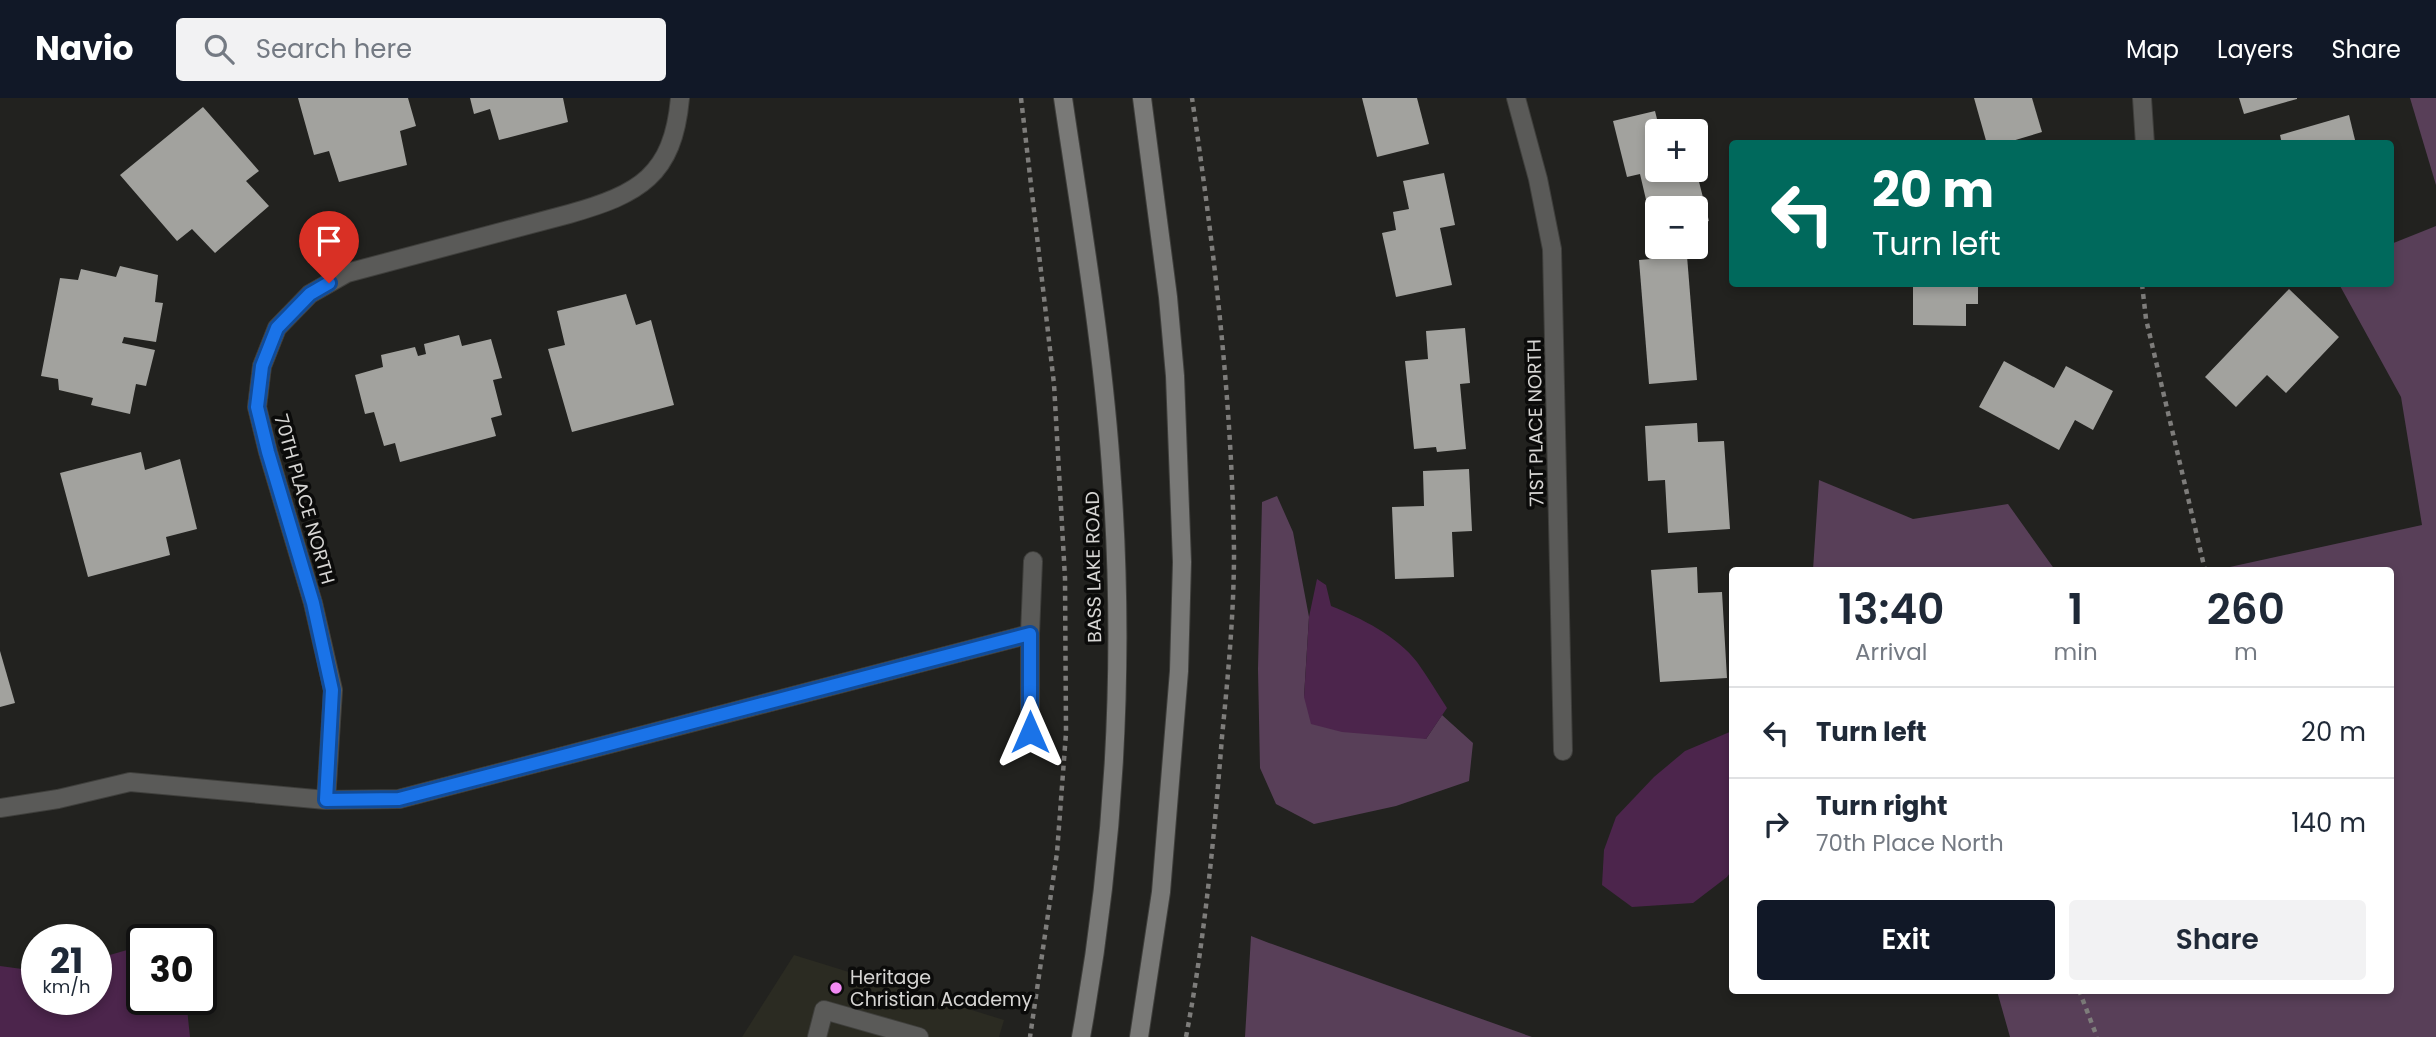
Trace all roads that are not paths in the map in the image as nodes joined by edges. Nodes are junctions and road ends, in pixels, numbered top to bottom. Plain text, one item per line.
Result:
1 (680, 98) edge
2 (1063, 98) edge
3 (1142, 98) edge
4 (1516, 98) edge
5 (2142, 98) edge
6 (2145, 140) edge
7 (1033, 561) dead end
8 (1030, 634) junction
9 (1030, 732) dead end
10 (1563, 751) dead end
11 (326, 800) junction
12 (0, 808) edge
13 (817, 1037) edge
14 (919, 1037) edge
15 (1081, 1037) edge
16 (1139, 1037) edge

1 - 11 street, 70TH PLACE NORTH
2 - 15 main road, BASS LAKE ROAD
3 - 16 main road
4 - 10 street, 71ST PLACE NORTH
5 - 6 street
7 - 8 street
8 - 9 street
8 - 11 street
11 - 12 street
13 - 14 street

